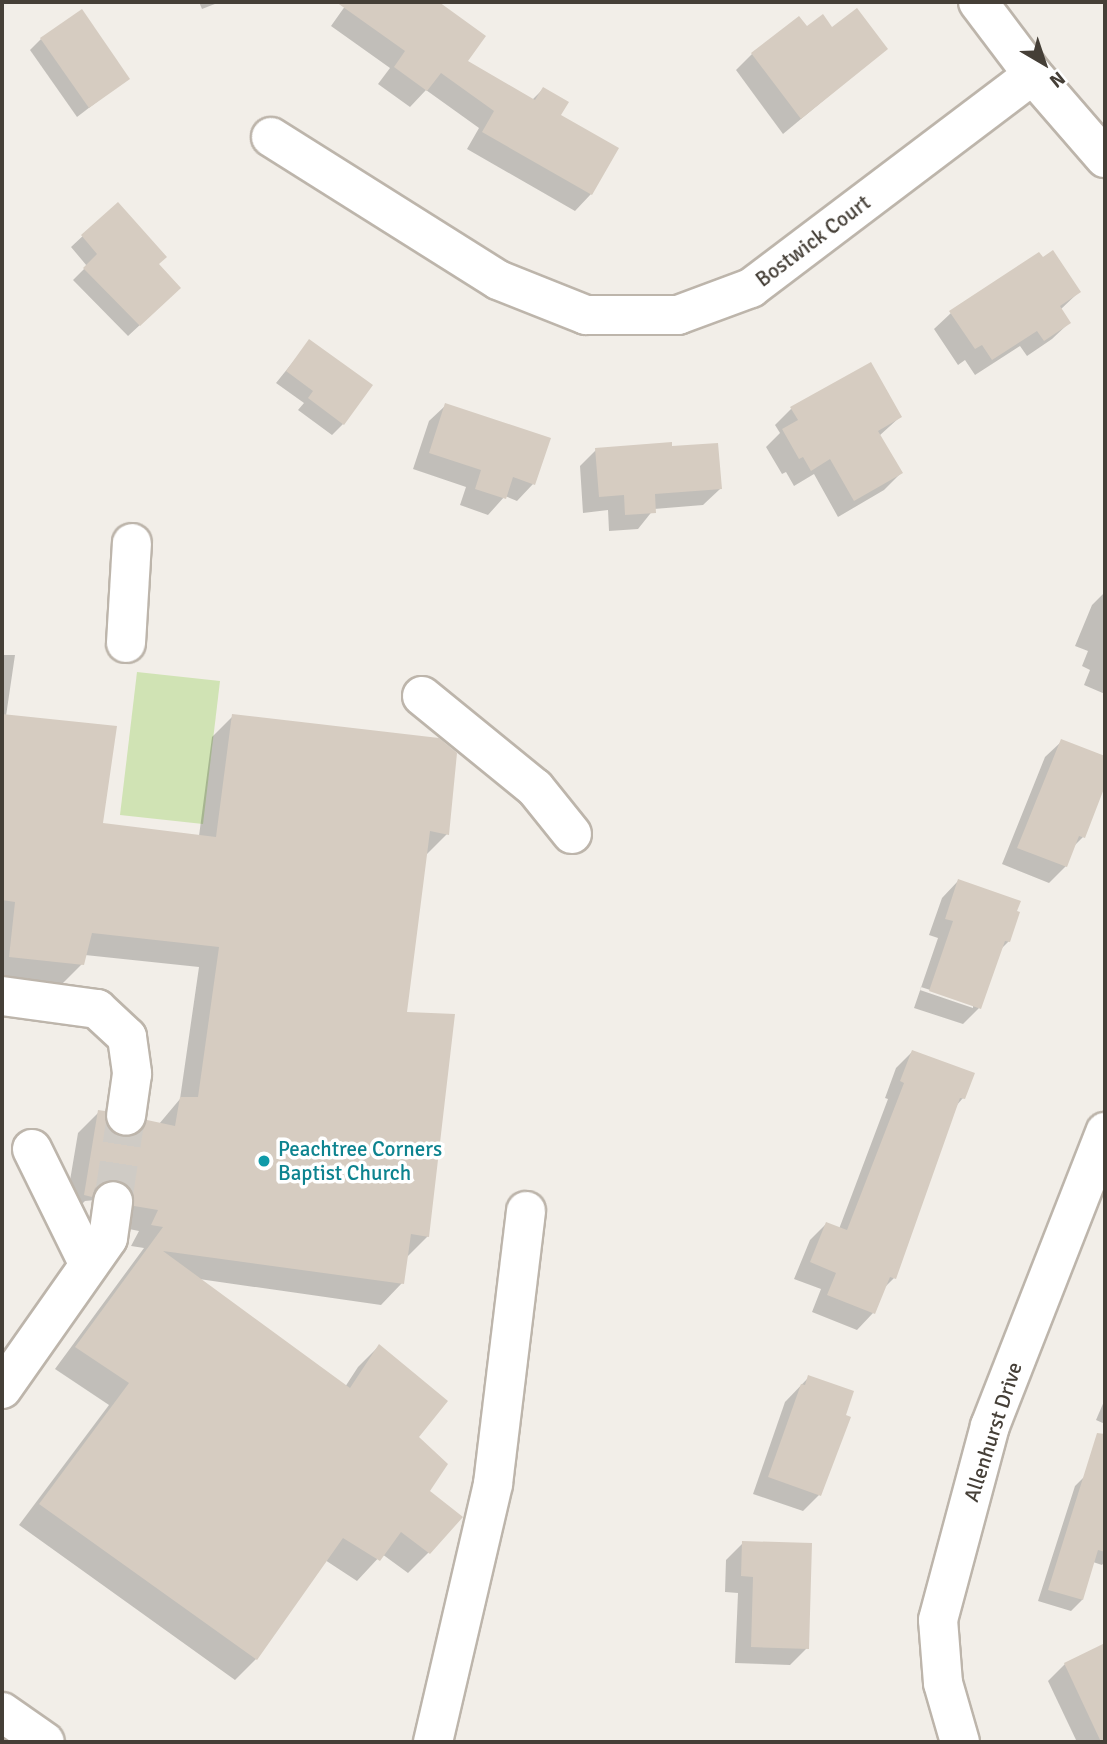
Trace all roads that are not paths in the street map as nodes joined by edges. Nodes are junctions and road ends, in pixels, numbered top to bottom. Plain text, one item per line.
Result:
1 (978, 2) edge
2 (1033, 75) junction
3 (271, 137) dead end
4 (1105, 158) edge
5 (132, 543) dead end
6 (126, 643) dead end
7 (422, 695) dead end
8 (572, 834) dead end
9 (2, 996) edge
10 (125, 1116) tunnel mouth
11 (1105, 1132) edge
12 (32, 1149) dead end
13 (113, 1201) tunnel mouth
14 (526, 1211) dead end
15 (89, 1265) junction
16 (2, 1389) edge
17 (2, 1712) edge
18 (45, 1742) edge
19 (433, 1742) edge
20 (960, 1742) edge

1 - 2 street
2 - 3 street, Bostwick Court
2 - 4 street
5 - 6 street
7 - 8 street
9 - 10 street
11 - 20 street, Allenhurst Drive
12 - 15 street
13 - 15 street
14 - 19 street
15 - 16 street
17 - 18 street

